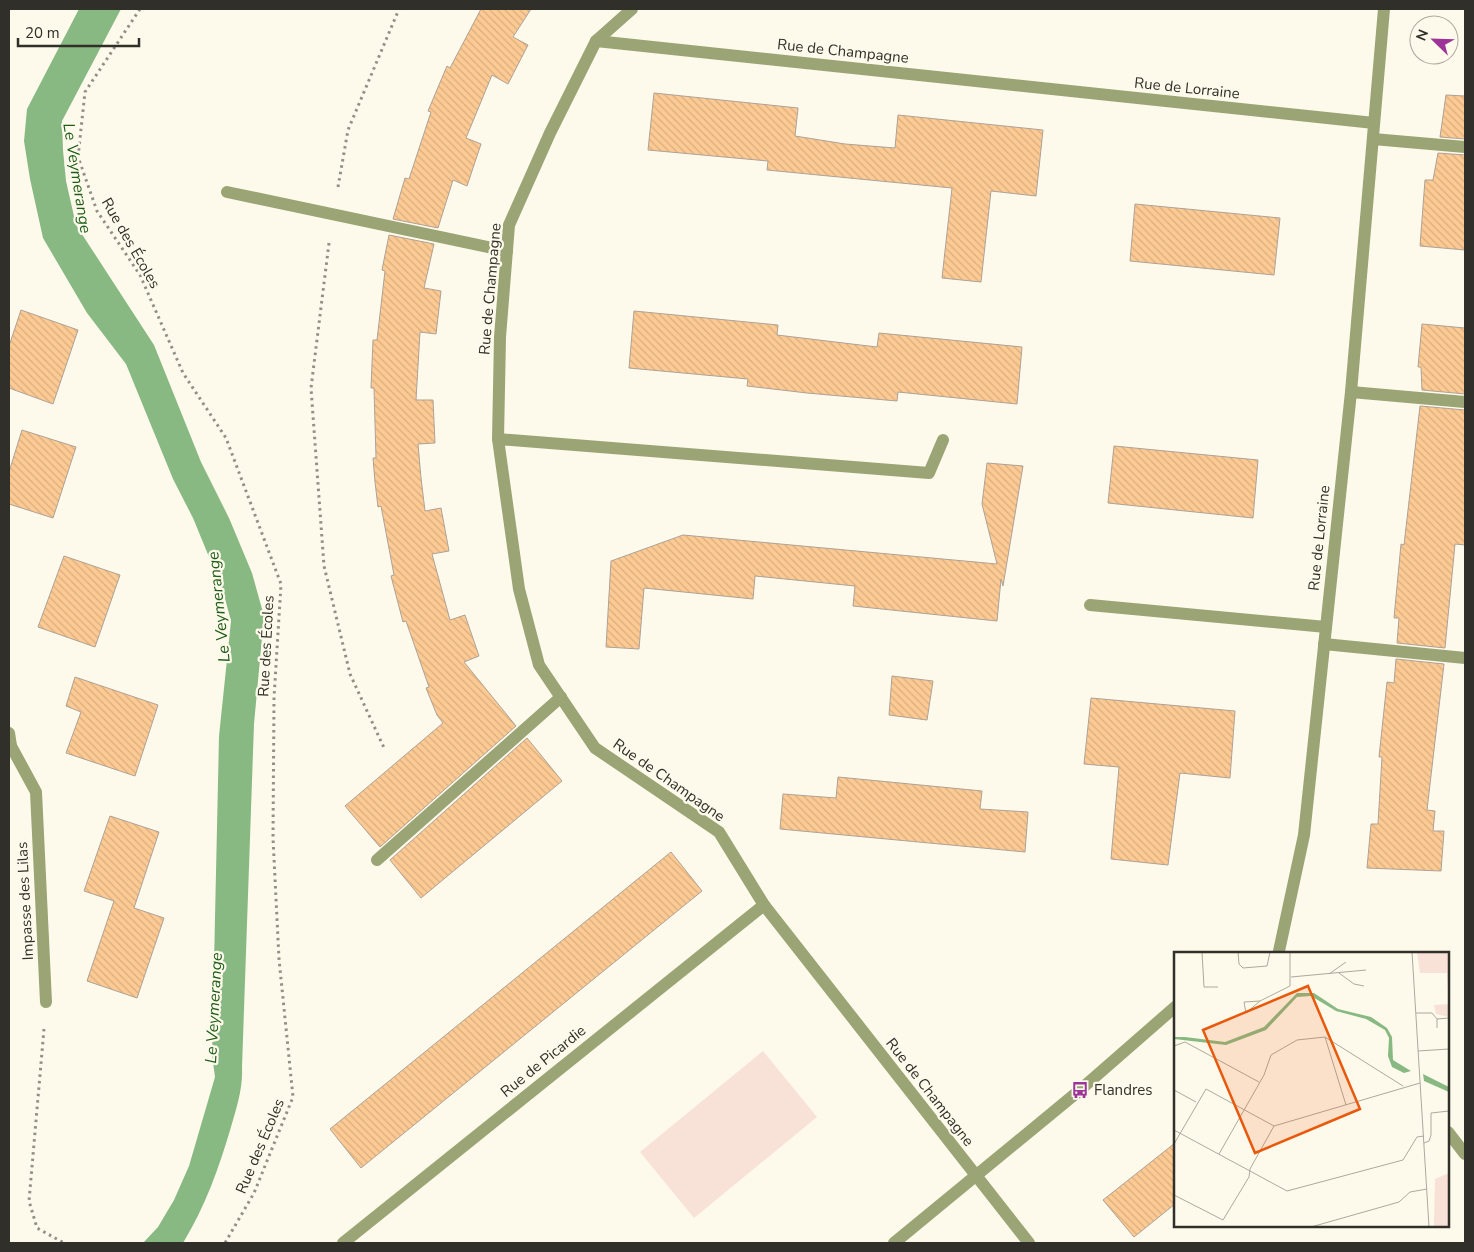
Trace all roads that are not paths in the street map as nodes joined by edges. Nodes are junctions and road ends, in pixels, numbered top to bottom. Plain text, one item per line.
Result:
1 (632, 9) edge
2 (1384, 9) edge
3 (596, 41) junction
4 (997, 84) joint
5 (1374, 123) junction
6 (1373, 139) junction
7 (1465, 147) edge
8 (228, 192) dead end
9 (507, 251) junction
10 (1350, 392) junction
11 (1465, 402) edge
12 (498, 439) junction
13 (943, 440) dead end
14 (1090, 606) dead end
15 (1326, 627) junction
16 (1324, 644) junction
17 (1465, 658) edge
18 (561, 697) junction
19 (9, 732) edge
20 (10, 746) edge
21 (377, 860) dead end
22 (764, 905) junction
23 (1277, 952) edge
24 (46, 1002) road end
25 (1174, 1008) edge
26 (1449, 1133) edge
27 (1465, 1154) edge
28 (976, 1176) junction
29 (343, 1243) edge
30 (894, 1243) edge
31 (1029, 1243) edge

1 - 3 street, Rue de Champagne
2 - 5 street, Rue de Lorraine
3 - 4 street, Rue de Champagne
3 - 9 street, Rue de Champagne
4 - 5 street, Rue de Lorraine
5 - 6 street, Rue de Lorraine
6 - 7 street
6 - 10 street, Rue de Lorraine
8 - 9 street
9 - 12 street, Rue de Champagne
10 - 11 street
10 - 15 street, Rue de Lorraine
12 - 13 street
12 - 18 street, Rue de Champagne
14 - 15 street
15 - 16 street, Rue de Lorraine
16 - 17 street
16 - 23 street, Rue de Lorraine
18 - 21 street
18 - 22 street, Rue de Champagne
19 - 20 street, Impasse des Lilas
20 - 24 street, Impasse des Lilas
22 - 28 street, Rue de Champagne
22 - 29 street, Rue de Picardie
25 - 28 street
26 - 27 street
28 - 30 street
28 - 31 street, Rue de Champagne

